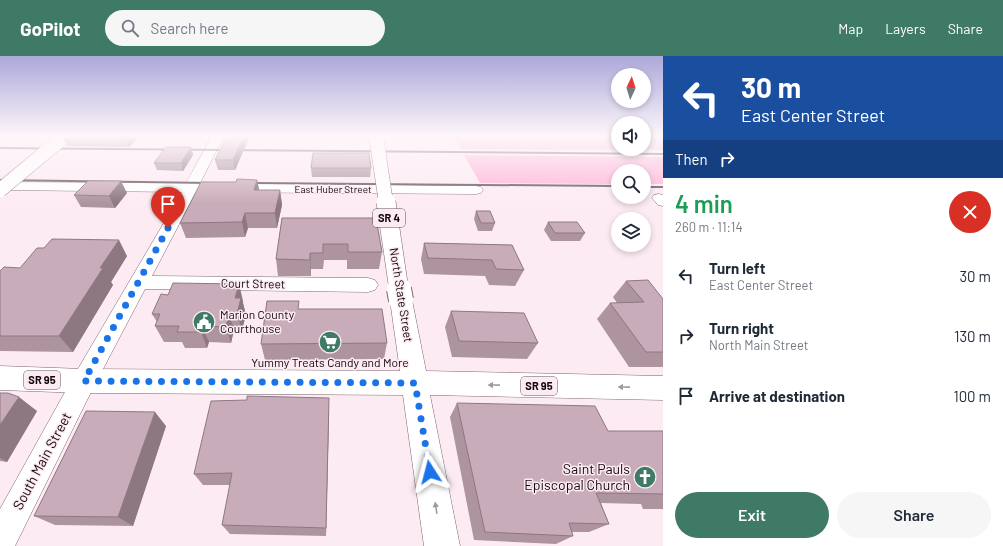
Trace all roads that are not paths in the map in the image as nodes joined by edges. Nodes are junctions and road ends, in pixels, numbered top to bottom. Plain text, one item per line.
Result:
1 (37, 159) edge
2 (206, 159) edge
3 (379, 159) edge
4 (0, 186) edge
5 (191, 188) junction
6 (0, 190) edge
7 (476, 190) dead end
8 (138, 282) junction
9 (368, 285) dead end
10 (0, 378) edge
11 (84, 381) junction
12 (415, 383) junction
13 (663, 388) edge
14 (0, 541) edge
15 (442, 546) edge

1 - 6 main road, bridge
2 - 5 street, South Main Street
3 - 12 main road, North State Street / SR 4, bridge
4 - 5 street, East Huber Street
5 - 7 street, East Huber Street
5 - 8 street, South Main Street
8 - 9 street, Court Street
8 - 11 street, South Main Street
10 - 11 main road, SR 95
11 - 12 main road, SR 95
11 - 14 street, South Main Street
13 -> 12 main road, SR 95
15 -> 12 main road, SR 4

